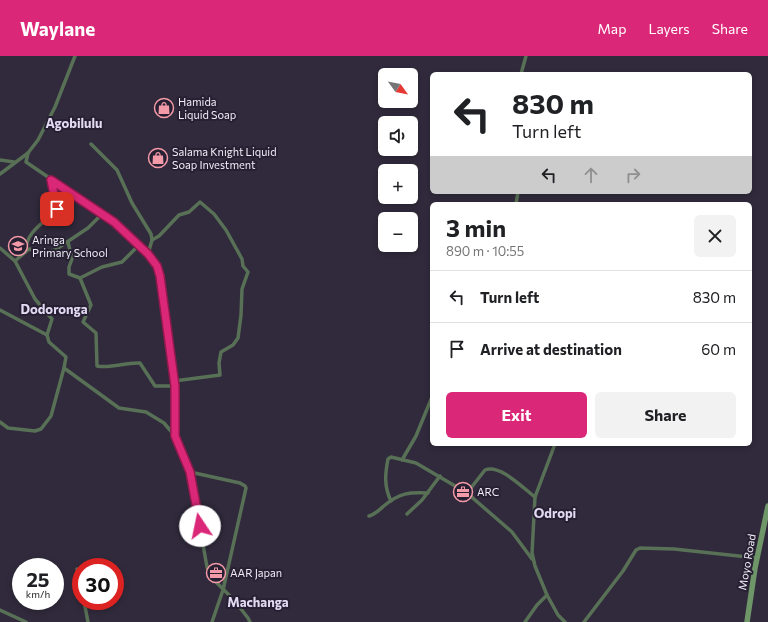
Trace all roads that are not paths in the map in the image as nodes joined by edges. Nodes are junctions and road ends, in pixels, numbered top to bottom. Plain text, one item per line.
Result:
1 (74, 56) edge
2 (526, 56) edge
3 (522, 72) edge
4 (91, 144) dead end
5 (28, 152) junction
6 (0, 160) edge
7 (15, 161) junction
8 (26, 162) junction
9 (0, 174) edge
10 (51, 180) junction
11 (102, 214) junction
12 (152, 240) junction
13 (68, 242) junction
14 (139, 245) junction
15 (0, 248) edge
16 (26, 251) junction
17 (148, 254) junction
18 (15, 261) junction
19 (80, 278) junction
20 (0, 310) edge
21 (47, 335) junction
22 (64, 368) junction
23 (174, 381) junction
24 (175, 386) junction
25 (430, 402) edge
26 (0, 422) edge
27 (175, 436) junction
28 (553, 446) edge
29 (402, 460) junction
30 (190, 472) junction
31 (440, 476) junction
32 (428, 493) junction
33 (467, 493) junction
34 (535, 497) junction
35 (391, 501) junction
36 (768, 506) edge
37 (407, 514) dead end
38 (369, 516) dead end
39 (757, 558) junction
40 (532, 559) junction
41 (223, 590) junction
42 (547, 595) junction
43 (0, 610) edge
44 (86, 610) edge
45 (26, 622) edge
46 (88, 622) edge
47 (212, 622) edge
48 (250, 622) edge
49 (525, 622) edge
50 (565, 622) edge
51 (584, 622) edge
52 (747, 622) edge

1 - 5 street
2 - 3 street
4 - 12 street
5 - 7 street
5 - 8 street
6 - 7 street
7 - 8 street
7 - 9 street
8 - 10 street
10 - 11 street
10 - 16 street
11 - 13 street
11 - 14 street
12 - 17 street
12 - 23 street
13 - 16 street
13 - 19 street
14 - 17 street
14 - 19 street
15 - 18 street
16 - 18 street
17 - 23 street
18 - 21 street
19 - 24 street
20 - 21 street
21 - 22 street
22 - 26 street
22 - 27 street
23 - 24 street
24 - 27 street
25 - 29 street
27 - 30 street
28 - 34 street
29 - 31 street
29 - 35 street
30 - 41 street
30 - 41 street
31 - 32 street
31 - 33 street
32 - 35 street
32 - 37 street
33 - 34 street
33 - 40 street
34 - 40 street
35 - 38 street
36 - 39 main road, Moyo Road
39 - 51 street
39 - 52 main road, Moyo Road
40 - 42 street
41 - 47 street
41 - 48 street
42 - 49 street
42 - 50 street
43 - 45 street
44 - 46 street

